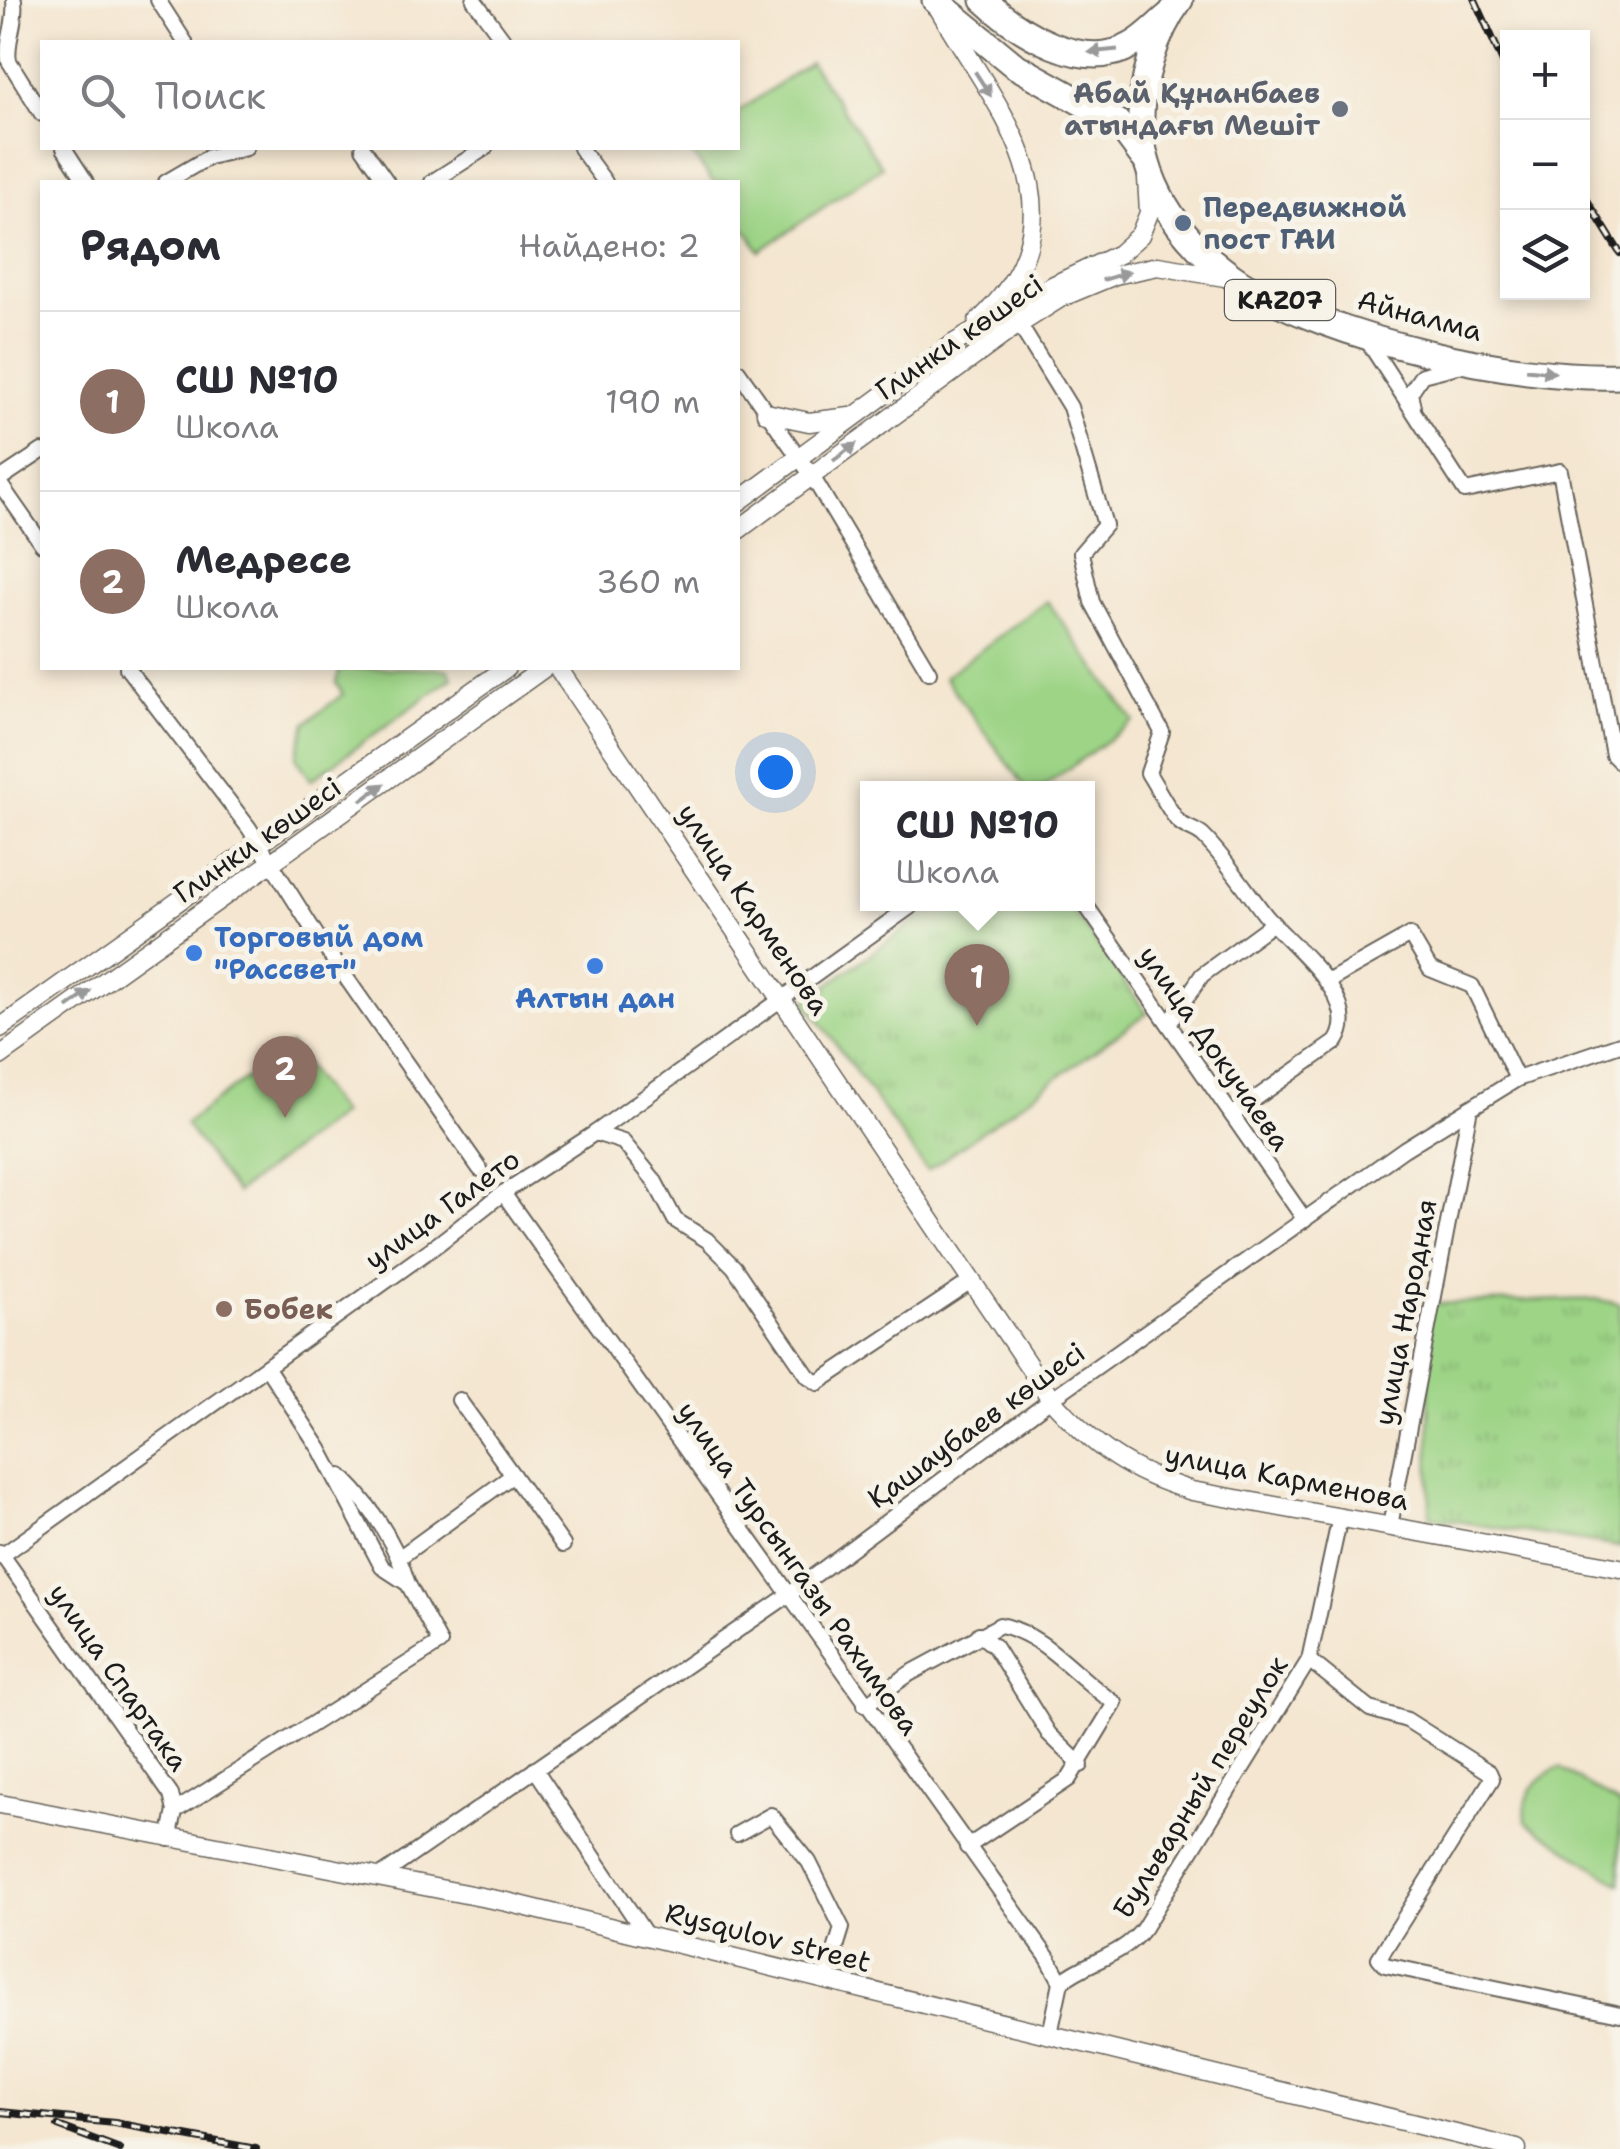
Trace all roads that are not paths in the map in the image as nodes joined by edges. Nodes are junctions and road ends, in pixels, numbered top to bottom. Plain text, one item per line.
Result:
1 (14, 0) edge
2 (158, 0) edge
3 (474, 0) edge
4 (934, 0) edge
5 (984, 0) edge
6 (1174, 8) edge
7 (184, 40) edge
8 (504, 40) edge
9 (40, 111) edge
10 (65, 150) edge
11 (238, 150) edge
12 (364, 150) edge
13 (482, 150) edge
14 (581, 150) edge
15 (1145, 162) junction
16 (85, 180) edge
17 (170, 180) edge
18 (386, 180) edge
19 (435, 180) edge
20 (604, 180) edge
21 (1240, 282) junction
22 (1018, 324) junction
23 (1364, 334) junction
24 (956, 342) junction
25 (1476, 362) junction
26 (740, 373) edge
27 (1620, 376) edge
28 (766, 413) junction
29 (1414, 413) junction
30 (856, 416) junction
31 (40, 452) edge
32 (800, 458) junction
33 (812, 476) junction
34 (0, 481) edge
35 (740, 501) edge
36 (740, 529) edge
37 (40, 541) edge
38 (129, 670) edge
39 (503, 670) edge
40 (541, 670) edge
41 (559, 670) edge
42 (929, 672) dead end
43 (1620, 762) edge
44 (259, 843) junction
45 (270, 866) junction
46 (904, 911) edge
47 (1090, 911) edge
48 (1272, 924) junction
49 (1327, 982) junction
50 (783, 1000) junction
51 (1168, 1024) junction
52 (0, 1028) edge
53 (1620, 1044) edge
54 (0, 1056) edge
55 (1516, 1079) junction
56 (1470, 1108) junction
57 (1232, 1115) junction
58 (594, 1133) junction
59 (480, 1169) dead end
60 (503, 1193) junction
61 (1304, 1220) junction
62 (972, 1281) junction
63 (267, 1368) junction
64 (1051, 1399) junction
65 (459, 1400) dead end
66 (330, 1465) junction
67 (514, 1476) junction
68 (1340, 1517) junction
69 (1390, 1526) junction
70 (564, 1545) dead end
71 (1, 1554) edge
72 (400, 1557) junction
73 (1620, 1568) edge
74 (408, 1584) junction
75 (787, 1596) junction
76 (978, 1634) junction
77 (1309, 1660) junction
78 (864, 1705) junction
79 (1081, 1765) junction
80 (535, 1769) junction
81 (0, 1804) edge
82 (175, 1812) junction
83 (737, 1834) dead end
84 (169, 1839) junction
85 (967, 1847) junction
86 (378, 1878) junction
87 (646, 1935) junction
88 (1058, 1976) junction
89 (826, 1980) junction
90 (1620, 2014) edge
91 (1050, 2034) junction
92 (1516, 2149) edge

1 - 9 street
2 - 7 street
3 - 8 street
4 - 15 highway, KAZ07
4 -> 24 street
6 -> 5 highway, KAZ07
6 - 15 highway, Айналма / KAZ07
10 - 16 street
11 - 17 street
12 - 18 street
13 - 19 street
14 - 20 street
15 - 21 highway, Айналма / KAZ07
15 - 24 street, Глинки көшесі
22 -> 21 street, Глинки көшесі
21 - 23 highway, Айналма / KAZ07
33 -> 22 street, Глинки көшесі
22 - 48 street
23 - 25 highway, Айналма / KAZ07
23 - 29 street
24 - 30 street, Глинки көшесі
25 -> 27 highway, Айналма / KAZ07
25 - 29 street
26 - 28 street
28 - 30 street
28 - 32 street
29 - 43 street
30 - 32 street, Глинки көшесі
31 - 34 street
32 - 33 street
32 - 35 street, Глинки көшесі
33 - 36 street, Глинки көшесі
33 - 42 street
34 - 37 street
38 - 44 street
39 - 44 street, Глинки көшесі
45 -> 40 street, Глинки көшесі
41 - 50 street, улица Карменова
44 - 45 street
44 - 52 street, Глинки көшесі
54 -> 45 street, Глинки көшесі
45 - 59 street
46 - 50 street, улица Галето
47 - 51 street, улица Докучаева
48 - 49 street
48 - 51 street
49 - 55 street
49 - 57 street
50 - 58 street, улица Галето
50 - 62 street, улица Карменова
51 - 57 street, улица Докучаева
53 - 55 street, Қашаубаев көшесі
55 - 56 street, Қашаубаев көшесі
56 - 61 street, Қашаубаев көшесі
56 - 69 street, улица Народная
57 - 61 street, улица Докучаева
58 - 60 street, улица Галето
58 - 62 street
60 - 63 street, улица Галето
60 - 75 street, улица Турсынгазы Рахимова
61 - 64 street, Қашаубаев көшесі
62 - 64 street, улица Карменова
63 - 66 street
63 - 71 street, улица Галето
64 - 68 street, улица Карменова
64 - 75 street, Қашаубаев көшесі
65 - 67 street
66 - 72 street
66 - 74 street
67 - 70 street
67 - 72 street
68 - 69 street, улица Карменова
68 - 77 street, Бульварный переулок
69 - 73 street, улица Карменова
71 - 82 street, улица Спартака
72 - 74 street
74 - 82 street
75 - 78 street, улица Турсынгазы Рахимова
75 - 80 street, Қашаубаев көшесі
76 - 78 street
76 - 79 street
76 - 79 street
77 - 88 street, Бульварный переулок
77 - 90 street
78 - 85 street, улица Турсынгазы Рахимова
79 - 85 street
80 - 86 street, Қашаубаев көшесі
80 - 87 street
81 - 84 street, Rysqulov street
82 - 84 street, улица Спартака
83 - 89 street
84 - 86 street, Rysqulov street
85 - 88 street, улица Турсынгазы Рахимова
86 - 87 street, Rysqulov street
87 - 89 street, Rysqulov street
88 - 91 street
89 - 91 street, Rysqulov street
91 - 92 street, Rysqulov street

